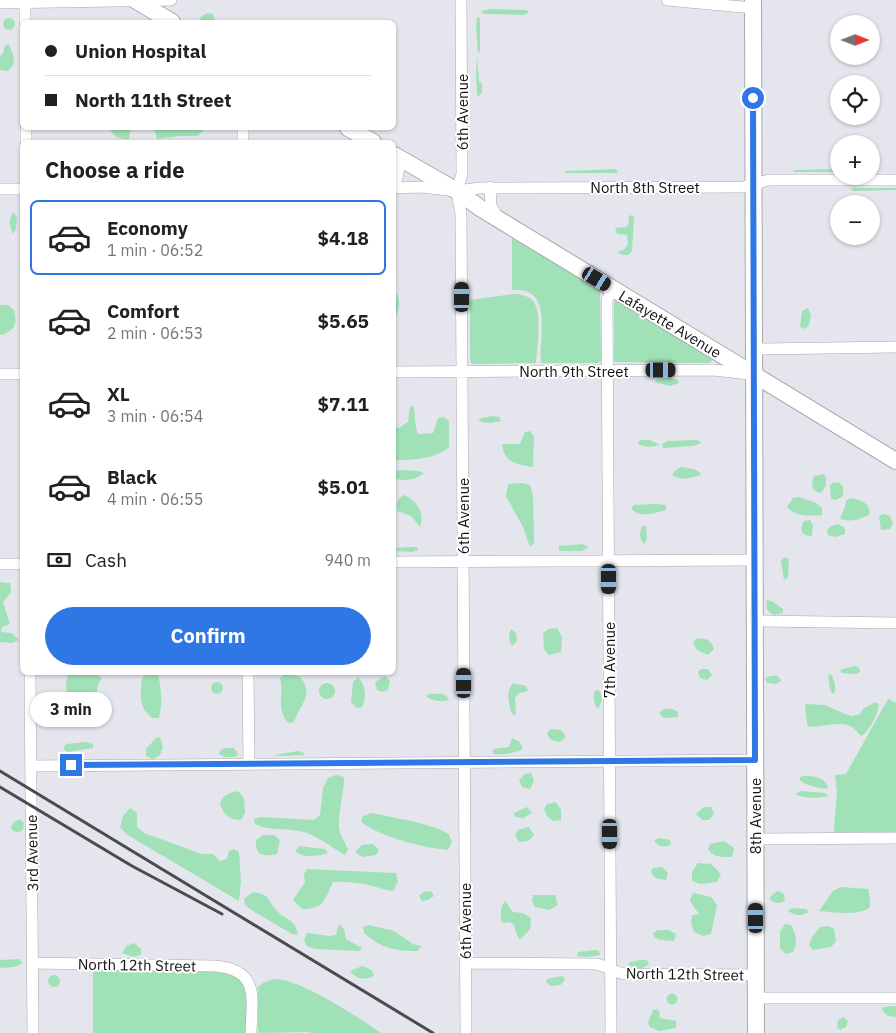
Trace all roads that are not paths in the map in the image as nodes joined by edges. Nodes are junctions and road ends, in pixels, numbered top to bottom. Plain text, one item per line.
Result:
1 (171, 0) edge
2 (461, 0) edge
3 (667, 0) edge
4 (136, 1) edge
5 (0, 3) edge
6 (25, 3) junction
7 (753, 4) edge
8 (25, 20) edge
9 (169, 20) edge
10 (352, 130) edge
11 (369, 140) edge
12 (396, 157) edge
13 (396, 160) edge
14 (396, 180) edge
15 (896, 180) edge
16 (754, 184) junction
17 (396, 186) edge
18 (490, 187) junction
19 (0, 189) edge
20 (20, 189) edge
21 (457, 191) junction
22 (502, 221) junction
23 (613, 289) junction
24 (896, 347) edge
25 (754, 349) junction
26 (608, 371) junction
27 (396, 372) edge
28 (463, 372) junction
29 (0, 374) edge
30 (20, 374) edge
31 (754, 374) junction
32 (896, 461) edge
33 (754, 560) junction
34 (464, 561) junction
35 (609, 561) junction
36 (396, 562) edge
37 (0, 564) edge
38 (20, 564) edge
39 (755, 621) junction
40 (896, 623) edge
41 (30, 675) edge
42 (248, 675) edge
43 (755, 760) junction
44 (610, 761) junction
45 (465, 763) junction
46 (249, 764) junction
47 (31, 766) junction
48 (756, 838) junction
49 (896, 838) edge
50 (33, 963) junction
51 (466, 963) junction
52 (610, 970) junction
53 (756, 975) junction
54 (756, 998) junction
55 (896, 998) edge
56 (34, 1033) edge
57 (251, 1033) edge
58 (466, 1033) edge
59 (611, 1033) edge
60 (756, 1033) edge

1 - 4 street
2 - 21 street, 6th Avenue
3 - 7 street
4 - 6 street
4 - 9 street
5 - 6 street
6 - 8 street
7 - 16 street, 8th Avenue
10 - 11 street
12 - 21 street, Lafayette Avenue
13 - 14 street
15 - 16 street, North 8th Street
16 - 18 street, North 8th Street
16 - 25 street, 8th Avenue
17 - 21 street, North 8th Street
18 - 21 street, North 8th Street
18 - 22 street
19 - 20 street
21 - 22 street, Lafayette Avenue
21 - 28 street, 6th Avenue
22 - 23 street, Lafayette Avenue
23 - 26 street, 7th Avenue
23 - 31 street, Lafayette Avenue
24 - 25 street
25 - 31 street, 8th Avenue
26 - 28 street, North 9th Street
26 - 31 street, North 9th Street
26 - 35 street, 7th Avenue
27 - 28 street, North 9th Street
28 - 34 street, 6th Avenue
29 - 30 street
31 - 32 street, Lafayette Avenue
31 - 33 street, 8th Avenue
33 - 35 street
33 - 39 street, 8th Avenue
34 - 35 street
34 - 36 street
34 - 45 street, 6th Avenue
35 - 44 street, 7th Avenue
37 - 38 street
39 - 40 street
39 - 43 street, 8th Avenue
41 - 47 street, 3rd Avenue
42 - 46 street
43 - 44 street
43 - 48 street, 8th Avenue
44 - 45 street
44 - 52 street, 7th Avenue
45 - 46 street
45 - 51 street, 6th Avenue
46 - 47 street
47 - 50 street, 3rd Avenue
48 - 49 street
48 - 53 street, 8th Avenue
50 - 56 street, 3rd Avenue
50 - 57 street, North 12th Street
51 - 52 street, North 12th Street
51 - 58 street, 6th Avenue
52 - 53 street, North 12th Street
52 - 59 street, 7th Avenue
53 - 54 street, 8th Avenue
54 - 55 street
54 - 60 street, 8th Avenue

